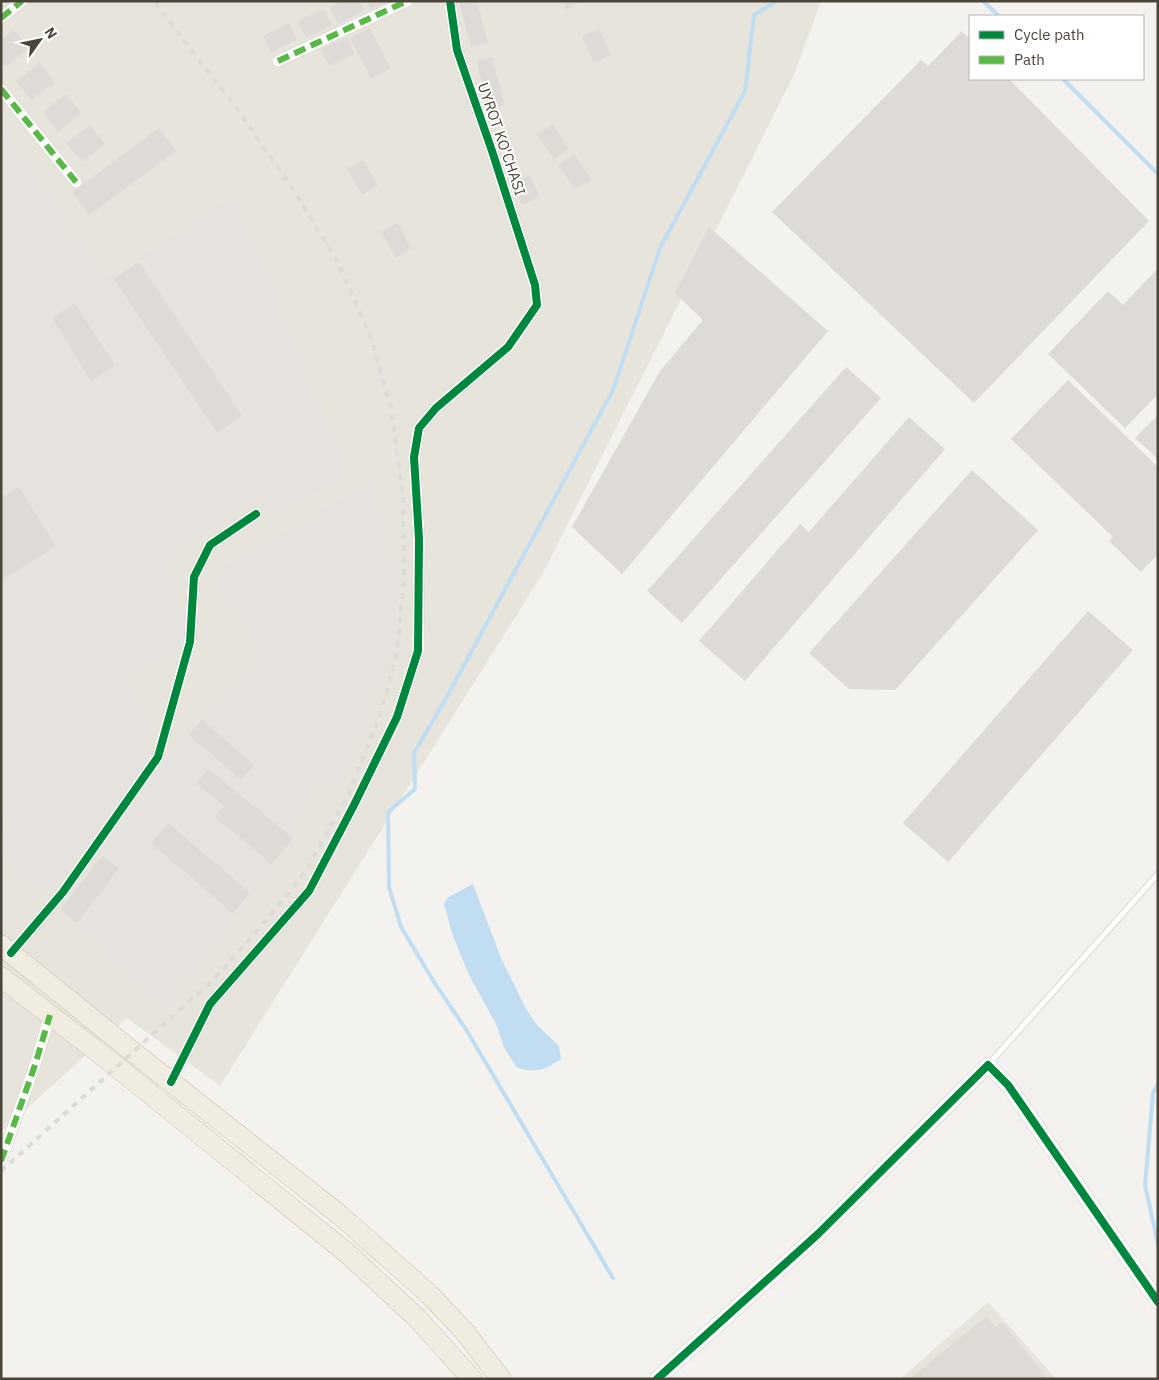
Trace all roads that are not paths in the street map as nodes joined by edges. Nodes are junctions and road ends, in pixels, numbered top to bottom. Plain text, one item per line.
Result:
1 (22, 1) edge
2 (407, 1) edge
3 (450, 1) edge
4 (1, 18) edge
5 (278, 61) dead end
6 (1, 89) edge
7 (76, 182) dead end
8 (256, 514) dead end
9 (1158, 874) edge
10 (6, 949) edge
11 (1, 977) edge
12 (50, 1015) junction
13 (988, 1065) junction
14 (171, 1082) junction
15 (1, 1161) edge
16 (1158, 1302) edge
17 (472, 1379) edge
18 (501, 1379) edge
19 (657, 1379) edge

1 - 4 street
2 - 5 street
3 - 14 street, UYROT KO'CHASI
6 - 7 street
8 - 10 street
9 - 13 lane
10 - 14 highway
11 - 12 highway
12 - 15 street
12 - 17 highway
13 - 16 street
13 - 19 street
14 - 18 highway

